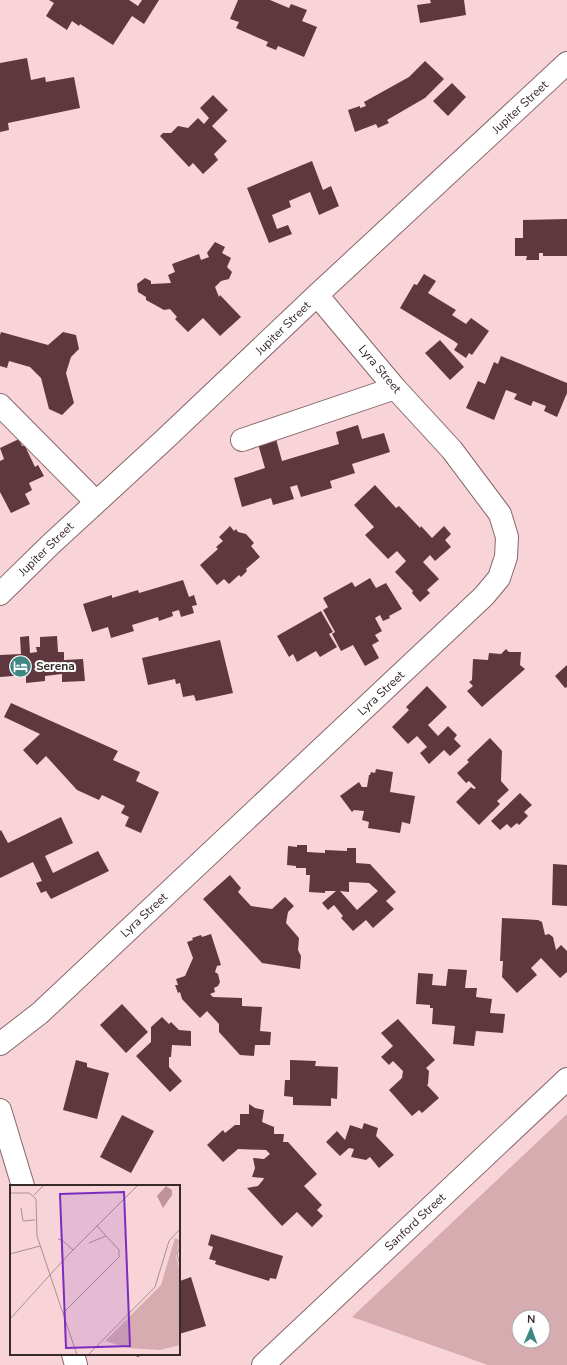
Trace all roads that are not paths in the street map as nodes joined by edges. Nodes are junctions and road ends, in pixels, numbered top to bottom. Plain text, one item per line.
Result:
1 (567, 63) edge
2 (317, 295) junction
3 (395, 388) junction
4 (0, 405) edge
5 (242, 440) dead end
6 (96, 502) junction
7 (0, 594) edge
8 (0, 1044) edge
9 (567, 1078) edge
10 (0, 1110) edge
11 (23, 1185) edge
12 (73, 1355) edge
13 (76, 1365) edge
14 (263, 1365) edge

1 - 2 street, Jupiter Street
2 - 3 street, Lyra Street
2 - 6 street, Jupiter Street
3 - 5 street
3 - 8 street, Lyra Street
4 - 6 street
6 - 7 street, Jupiter Street
9 - 14 street, Sanford Street
10 - 11 street
12 - 13 street

